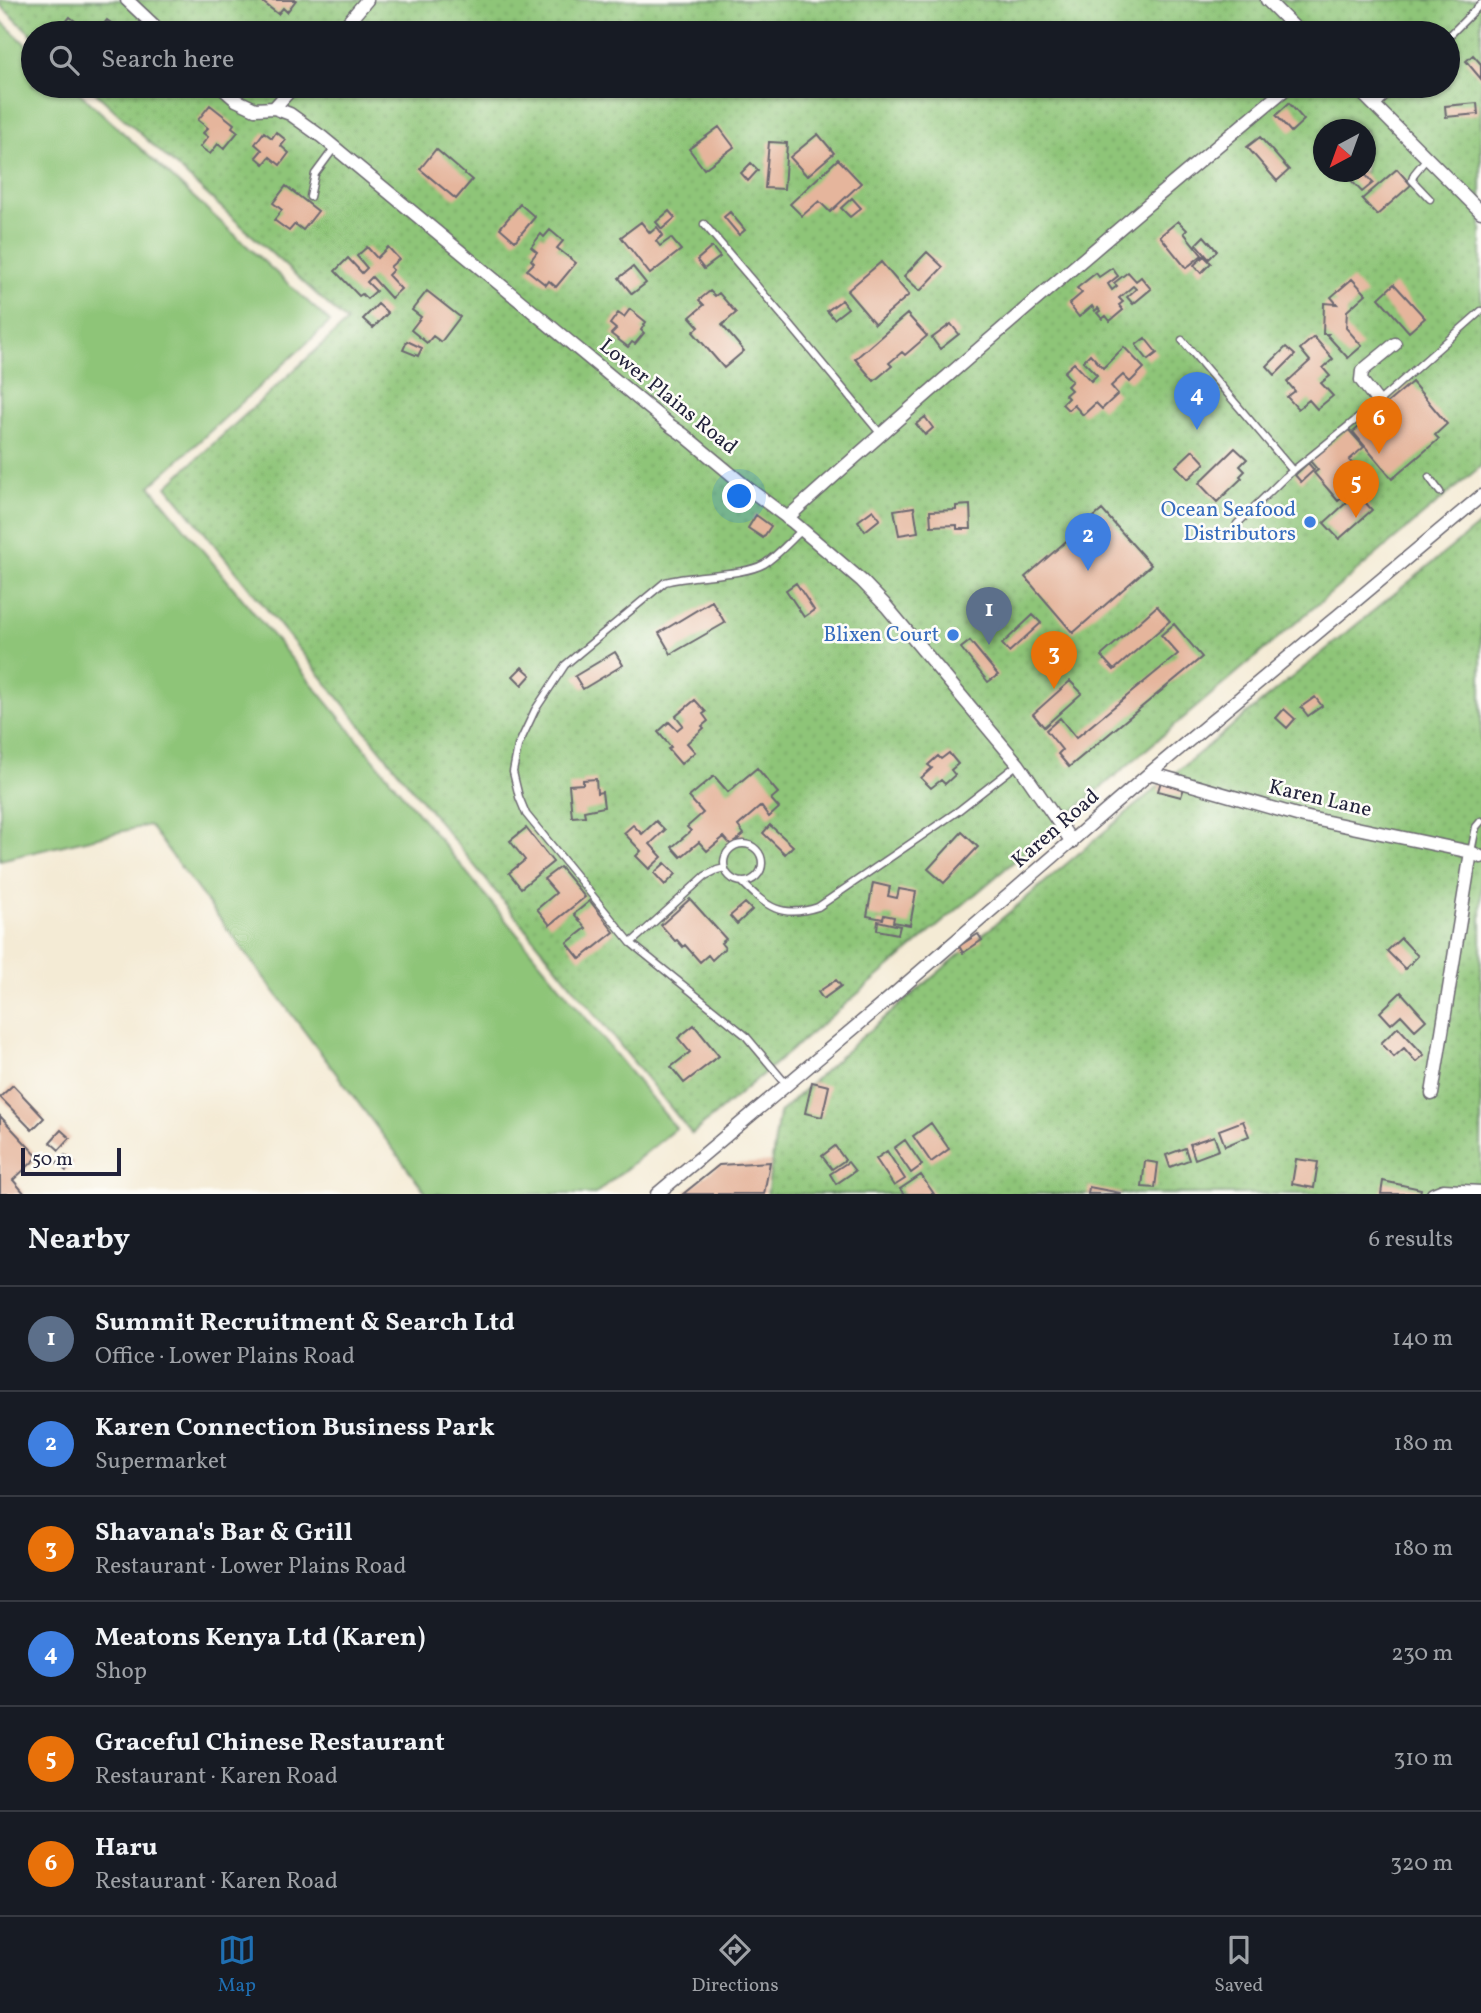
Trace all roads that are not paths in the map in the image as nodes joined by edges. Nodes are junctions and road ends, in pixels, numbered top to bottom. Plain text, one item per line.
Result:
1 (127, 0) edge
2 (367, 0) edge
3 (1266, 0) edge
4 (1481, 4) edge
5 (149, 21) edge
6 (349, 21) edge
7 (1288, 21) edge
8 (1460, 25) edge
9 (234, 98) edge
10 (283, 98) edge
11 (1275, 98) edge
12 (1368, 98) edge
13 (1384, 98) edge
14 (1376, 106) junction
15 (274, 108) junction
16 (335, 147) junction
17 (1427, 158) junction
18 (310, 197) dead end
19 (1430, 199) dead end
20 (1481, 212) edge
21 (704, 224) dead end
22 (1481, 311) edge
23 (1182, 340) dead end
24 (1395, 344) dead end
25 (1378, 402) junction
26 (880, 433) junction
27 (1293, 471) junction
28 (1429, 477) dead end
29 (1440, 492) dead end
30 (1481, 496) edge
31 (787, 518) junction
32 (1237, 524) dead end
33 (803, 530) junction
34 (1018, 764) junction
35 (1150, 773) junction
36 (1481, 821) edge
37 (1072, 842) junction
38 (1476, 855) edge
39 (725, 868) junction
40 (742, 882) junction
41 (631, 943) junction
42 (787, 1085) junction
43 (1432, 1094) dead end
44 (1481, 1192) edge
45 (657, 1194) edge
46 (1433, 1194) edge

1 - 5 street
2 - 6 street
3 - 7 street
4 - 8 lane
9 - 15 street, Lower Plains Road
10 - 15 street
11 - 26 street
12 - 14 street
13 - 14 lane
14 - 17 street
15 - 16 street, Lower Plains Road
16 - 18 lane
16 - 31 street, Lower Plains Road
17 - 19 lane
17 - 20 street
21 - 26 lane
22 - 25 lane
23 - 27 lane
24 - 25 street
25 - 27 lane
26 - 31 street
27 - 32 lane
28 - 29 lane
30 - 35 street, Karen Road
31 - 33 street, Lower Plains Road
33 - 34 street, Lower Plains Road
33 - 41 lane
34 - 37 street, Lower Plains Road
34 - 40 lane
35 - 37 street, Karen Road
35 - 38 street, Karen Lane
36 - 38 lane
37 - 42 street, Karen Road
38 - 43 street
39 - 40 lane
39 - 40 lane
39 - 41 lane
41 - 42 lane
42 - 45 street, Karen Road
44 - 46 street

